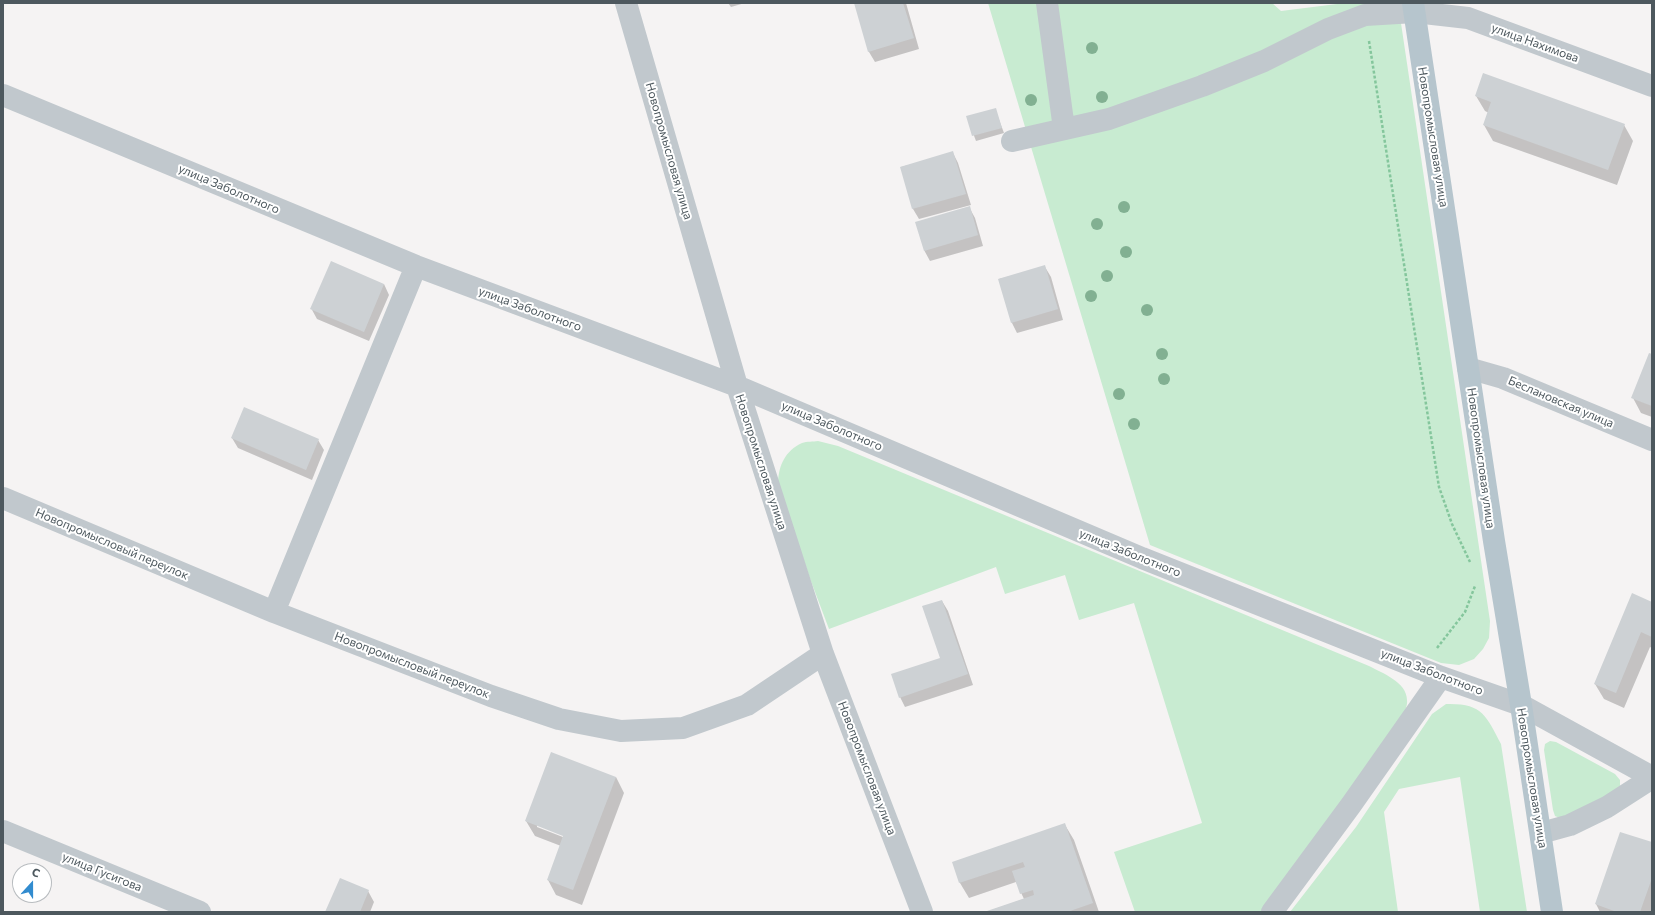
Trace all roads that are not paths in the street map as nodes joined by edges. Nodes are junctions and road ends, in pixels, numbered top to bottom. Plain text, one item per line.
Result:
1 (626, 3) edge
2 (1048, 3) edge
3 (1414, 8) edge
4 (1652, 86) edge
5 (3, 95) edge
6 (1064, 129) junction
7 (1012, 141) dead end
8 (416, 266) junction
9 (1468, 368) junction
10 (737, 386) junction
11 (1652, 440) edge
12 (3, 498) edge
13 (274, 612) junction
14 (823, 654) junction
15 (1441, 677) junction
16 (1521, 705) junction
17 (1652, 777) edge
18 (3, 831) edge
19 (1541, 833) junction
20 (200, 912) edge
21 (922, 912) edge
22 (1272, 912) edge
23 (1552, 912) edge

1 - 10 street, Новопромысловая улица
2 - 6 street
3 - 4 street, улица Нахимова
3 - 6 street, улица Нахимова
3 - 9 main road, Новопромысловая улица
5 - 8 street, улица Заболотного
6 - 7 street, улица Нахимова
8 - 10 street, улица Заболотного
8 - 13 street
9 - 11 street, Беслановская улица
9 - 16 main road, Новопромысловая улица
10 - 14 street, Новопромысловая улица
10 - 15 street, улица Заболотного
12 - 13 street, Новопромысловый переулок
13 - 14 street, Новопромысловый переулок
14 - 21 street, Новопромысловая улица
15 - 16 street, улица Заболотного
15 - 22 street
16 - 17 street, улица Заболотного
16 - 19 main road, Новопромысловая улица
17 - 19 street
18 - 20 street, улица Гусигова
19 - 23 main road, Новопромысловая улица

